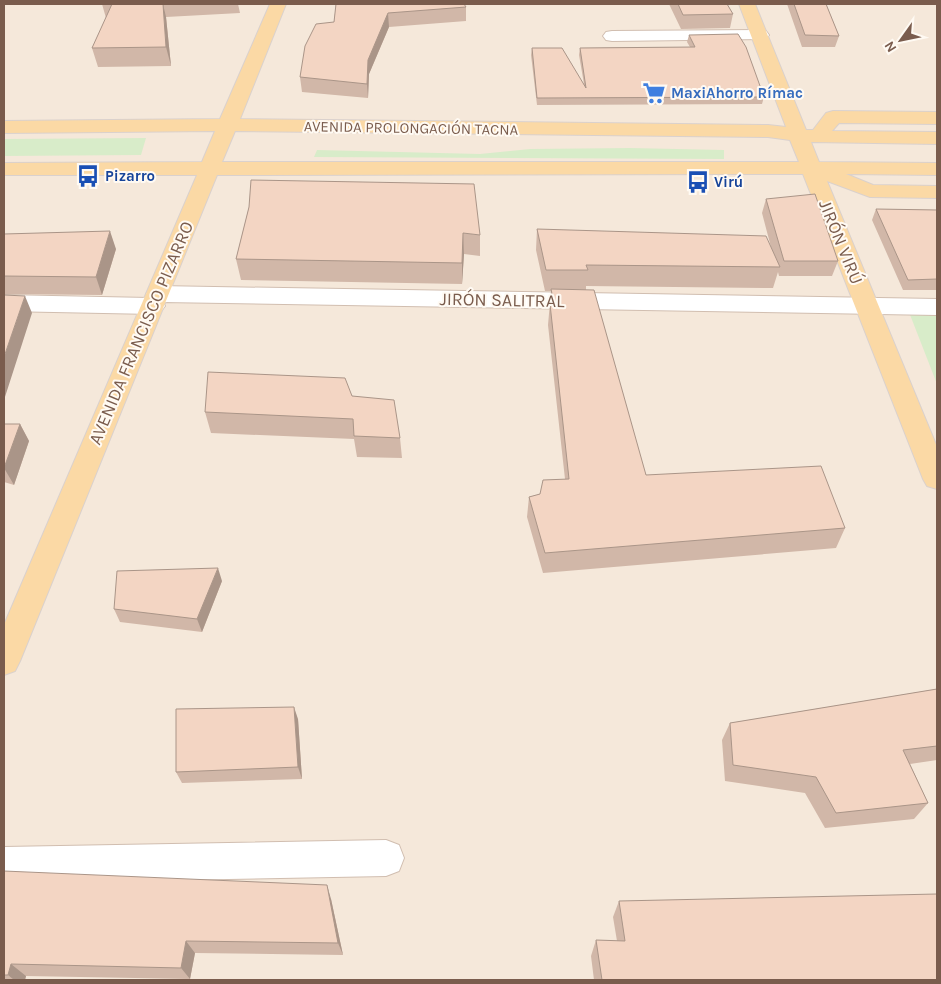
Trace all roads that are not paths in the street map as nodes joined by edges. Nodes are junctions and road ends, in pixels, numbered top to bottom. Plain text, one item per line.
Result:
1 (278, 4) edge
2 (747, 4) edge
3 (760, 35) junction
4 (612, 36) dead end
5 (937, 118) edge
6 (226, 125) junction
7 (4, 126) edge
8 (797, 134) junction
9 (818, 137) junction
10 (937, 138) edge
11 (208, 167) junction
12 (811, 168) junction
13 (4, 169) edge
14 (937, 169) edge
15 (937, 192) edge
16 (155, 300) junction
17 (4, 303) edge
18 (866, 307) junction
19 (937, 307) edge
20 (937, 478) edge
21 (4, 661) edge
22 (386, 858) dead end
23 (4, 865) edge

1 - 6 main road, AVENIDA FRANCISCO PIZARRO
2 - 3 main road, JIRÓN VIRÚ
3 - 4 street
3 - 8 main road, JIRÓN VIRÚ
5 - 9 main road
6 - 7 main road, AVENIDA PROLONGACIÓN TACNA
6 - 8 main road, AVENIDA PROLONGACIÓN TACNA
6 - 11 main road, AVENIDA FRANCISCO PIZARRO
8 - 9 main road, AVENIDA PROLONGACIÓN TACNA
8 - 12 main road, JIRÓN VIRÚ
9 - 10 main road, AVENIDA PROLONGACIÓN TACNA
11 - 12 main road
11 - 13 main road
11 - 16 main road, AVENIDA FRANCISCO PIZARRO
12 - 14 main road
12 - 15 main road
12 - 18 main road, JIRÓN VIRÚ
16 - 17 street, JIRÓN SALITRAL
16 - 18 street, JIRÓN SALITRAL
16 - 21 main road, AVENIDA FRANCISCO PIZARRO
18 - 19 street, JIRÓN SALITRAL
18 - 20 main road, JIRÓN VIRÚ
22 - 23 street

